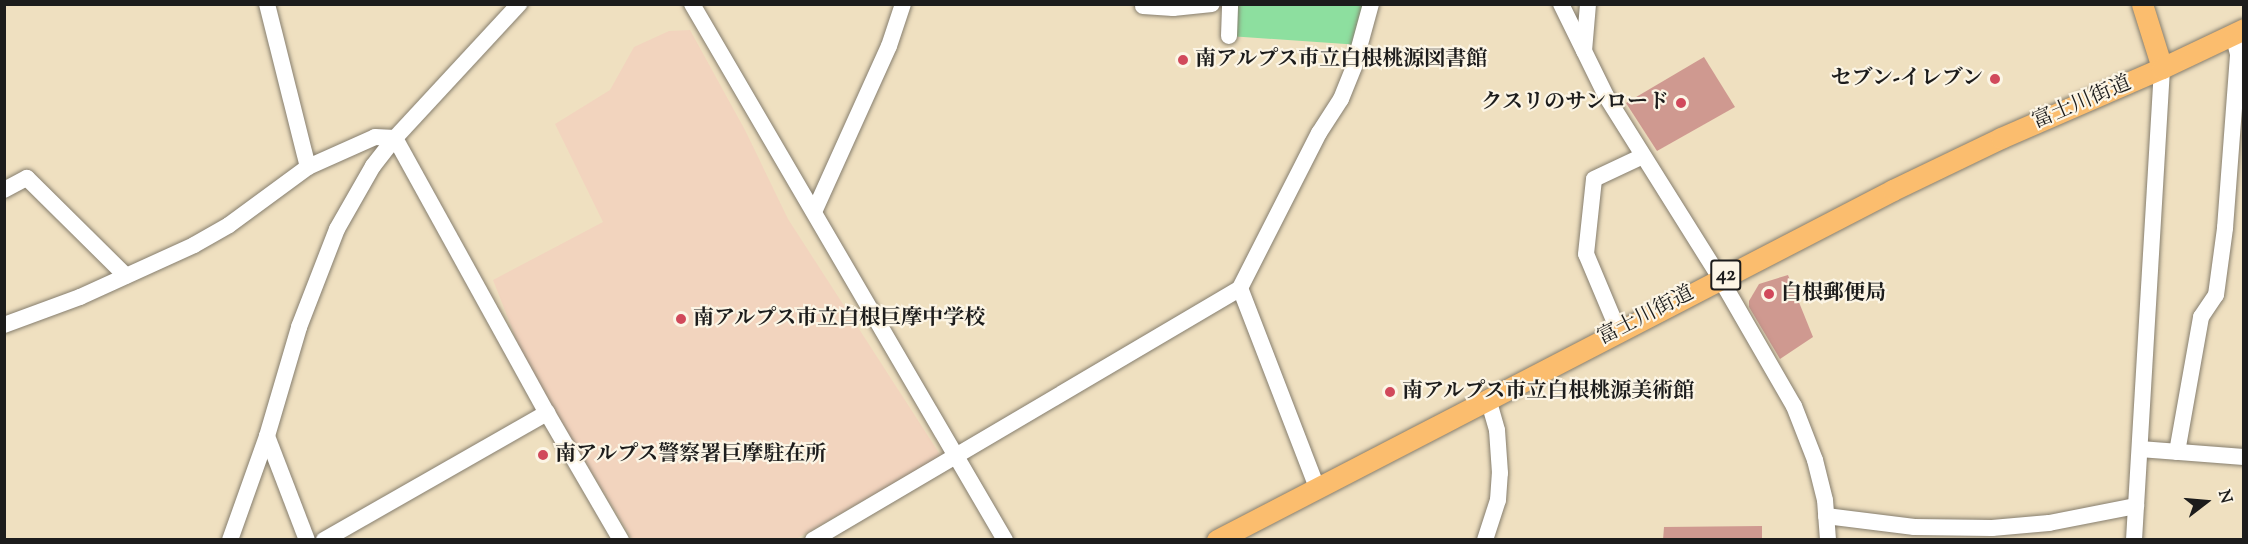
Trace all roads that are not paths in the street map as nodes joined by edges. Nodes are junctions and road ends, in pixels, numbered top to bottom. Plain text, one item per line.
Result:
1 (267, 4) edge
2 (519, 4) edge
3 (692, 4) edge
4 (903, 4) edge
5 (1212, 4) edge
6 (1230, 4) edge
7 (1371, 4) edge
8 (1561, 4) edge
9 (1588, 4) edge
10 (2142, 4) edge
11 (1143, 6) dead end
12 (2238, 31) edge
13 (1229, 36) dead end
14 (1584, 52) junction
15 (2162, 68) junction
16 (395, 138) junction
17 (1643, 156) junction
18 (308, 167) junction
19 (4, 190) edge
20 (814, 212) junction
21 (126, 276) junction
22 (1720, 278) junction
23 (1240, 288) junction
24 (4, 326) edge
25 (1618, 330) junction
26 (1488, 398) junction
27 (547, 413) junction
28 (267, 436) junction
29 (2140, 449) junction
30 (2177, 452) junction
31 (957, 456) junction
32 (2244, 457) edge
33 (1317, 488) junction
34 (2136, 506) junction
35 (1826, 516) junction
36 (1949, 534) edge
37 (230, 540) edge
38 (307, 540) edge
39 (324, 540) edge
40 (621, 540) edge
41 (813, 540) edge
42 (1005, 540) edge
43 (1217, 540) edge
44 (1485, 540) edge
45 (1828, 540) edge
46 (2134, 540) edge

1 - 18 street
2 - 16 street
3 - 20 street
4 - 20 street
5 - 11 street
6 - 13 street
7 - 23 street
8 - 14 street
9 - 14 street
10 - 15 main road
12 - 15 main road, 富士川街道 / 42
12 - 30 street
14 - 17 street
15 - 22 main road, 富士川街道 / 42
15 - 29 street
16 - 18 street
16 - 27 street
16 - 28 street
17 - 22 street
17 - 25 street
18 - 21 street
19 - 21 street
20 - 31 street
21 - 24 street
22 - 25 main road, 富士川街道 / 42
22 - 35 street
23 - 31 street
23 - 33 street
25 - 26 main road, 富士川街道 / 42
26 - 33 main road, 富士川街道 / 42
26 - 44 street
27 - 39 street
27 - 40 street
28 - 37 street
28 - 38 street
29 - 30 street
29 - 34 street
30 - 32 street
31 - 41 street
31 - 42 street
33 - 43 main road, 富士川街道 / 42
34 - 36 street
34 - 46 street
35 - 36 street
35 - 45 street

